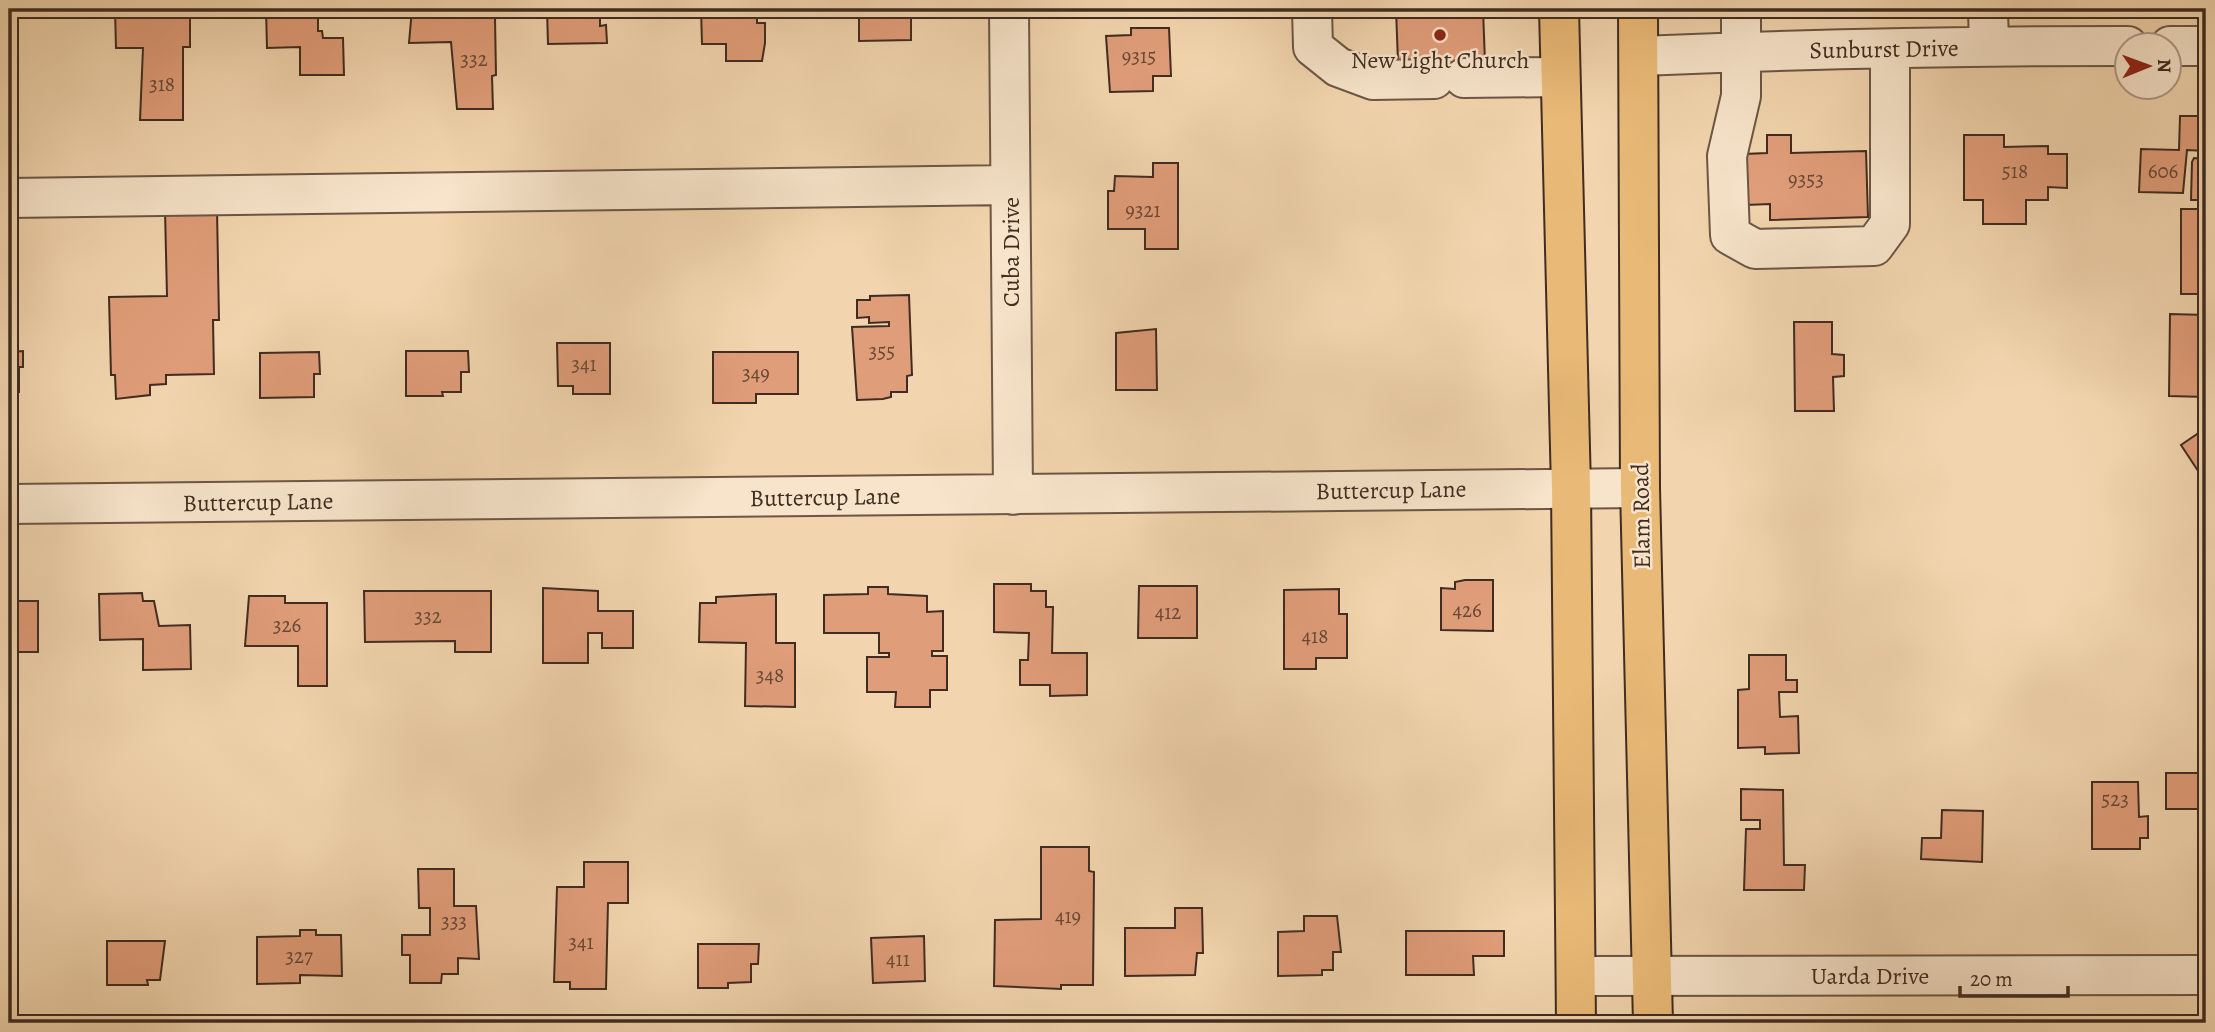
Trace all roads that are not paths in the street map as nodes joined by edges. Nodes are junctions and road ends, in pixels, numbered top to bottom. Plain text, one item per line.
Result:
1 (1009, 9) edge
2 (1312, 9) edge
3 (1559, 9) edge
4 (1638, 9) edge
5 (1741, 9) edge
6 (1988, 9) edge
7 (1989, 46) junction
8 (2114, 46) edge
9 (2184, 46) edge
10 (2206, 46) edge
11 (1890, 49) junction
12 (1742, 51) junction
13 (1640, 55) junction
14 (1560, 77) junction
15 (1010, 185) junction
16 (9, 198) edge
17 (1571, 488) junction
18 (1640, 488) junction
19 (1013, 495) junction
20 (9, 504) edge
21 (2206, 975) edge
22 (1576, 976) junction
23 (1652, 976) junction
24 (1576, 1023) edge
25 (1653, 1023) edge

1 - 15 street, Cuba Drive
2 - 14 street
3 - 14 main road
4 - 13 main road, Elam Road
5 - 12 street
6 - 7 street
7 - 8 street, Sunburst Drive
7 - 11 street, Sunburst Drive
9 - 10 street
11 - 12 street, Sunburst Drive
11 - 12 street
12 - 13 street, Sunburst Drive
13 - 18 main road, Elam Road
14 - 17 main road
15 - 16 street
15 - 19 street, Cuba Drive
17 - 18 street, Buttercup Lane
17 - 19 street, Buttercup Lane
17 - 22 main road
18 - 23 main road, Elam Road
19 - 20 street, Buttercup Lane
21 - 23 street, Uarda Drive
22 - 23 street, Uarda Drive
22 - 24 main road
23 - 25 main road, Elam Road

